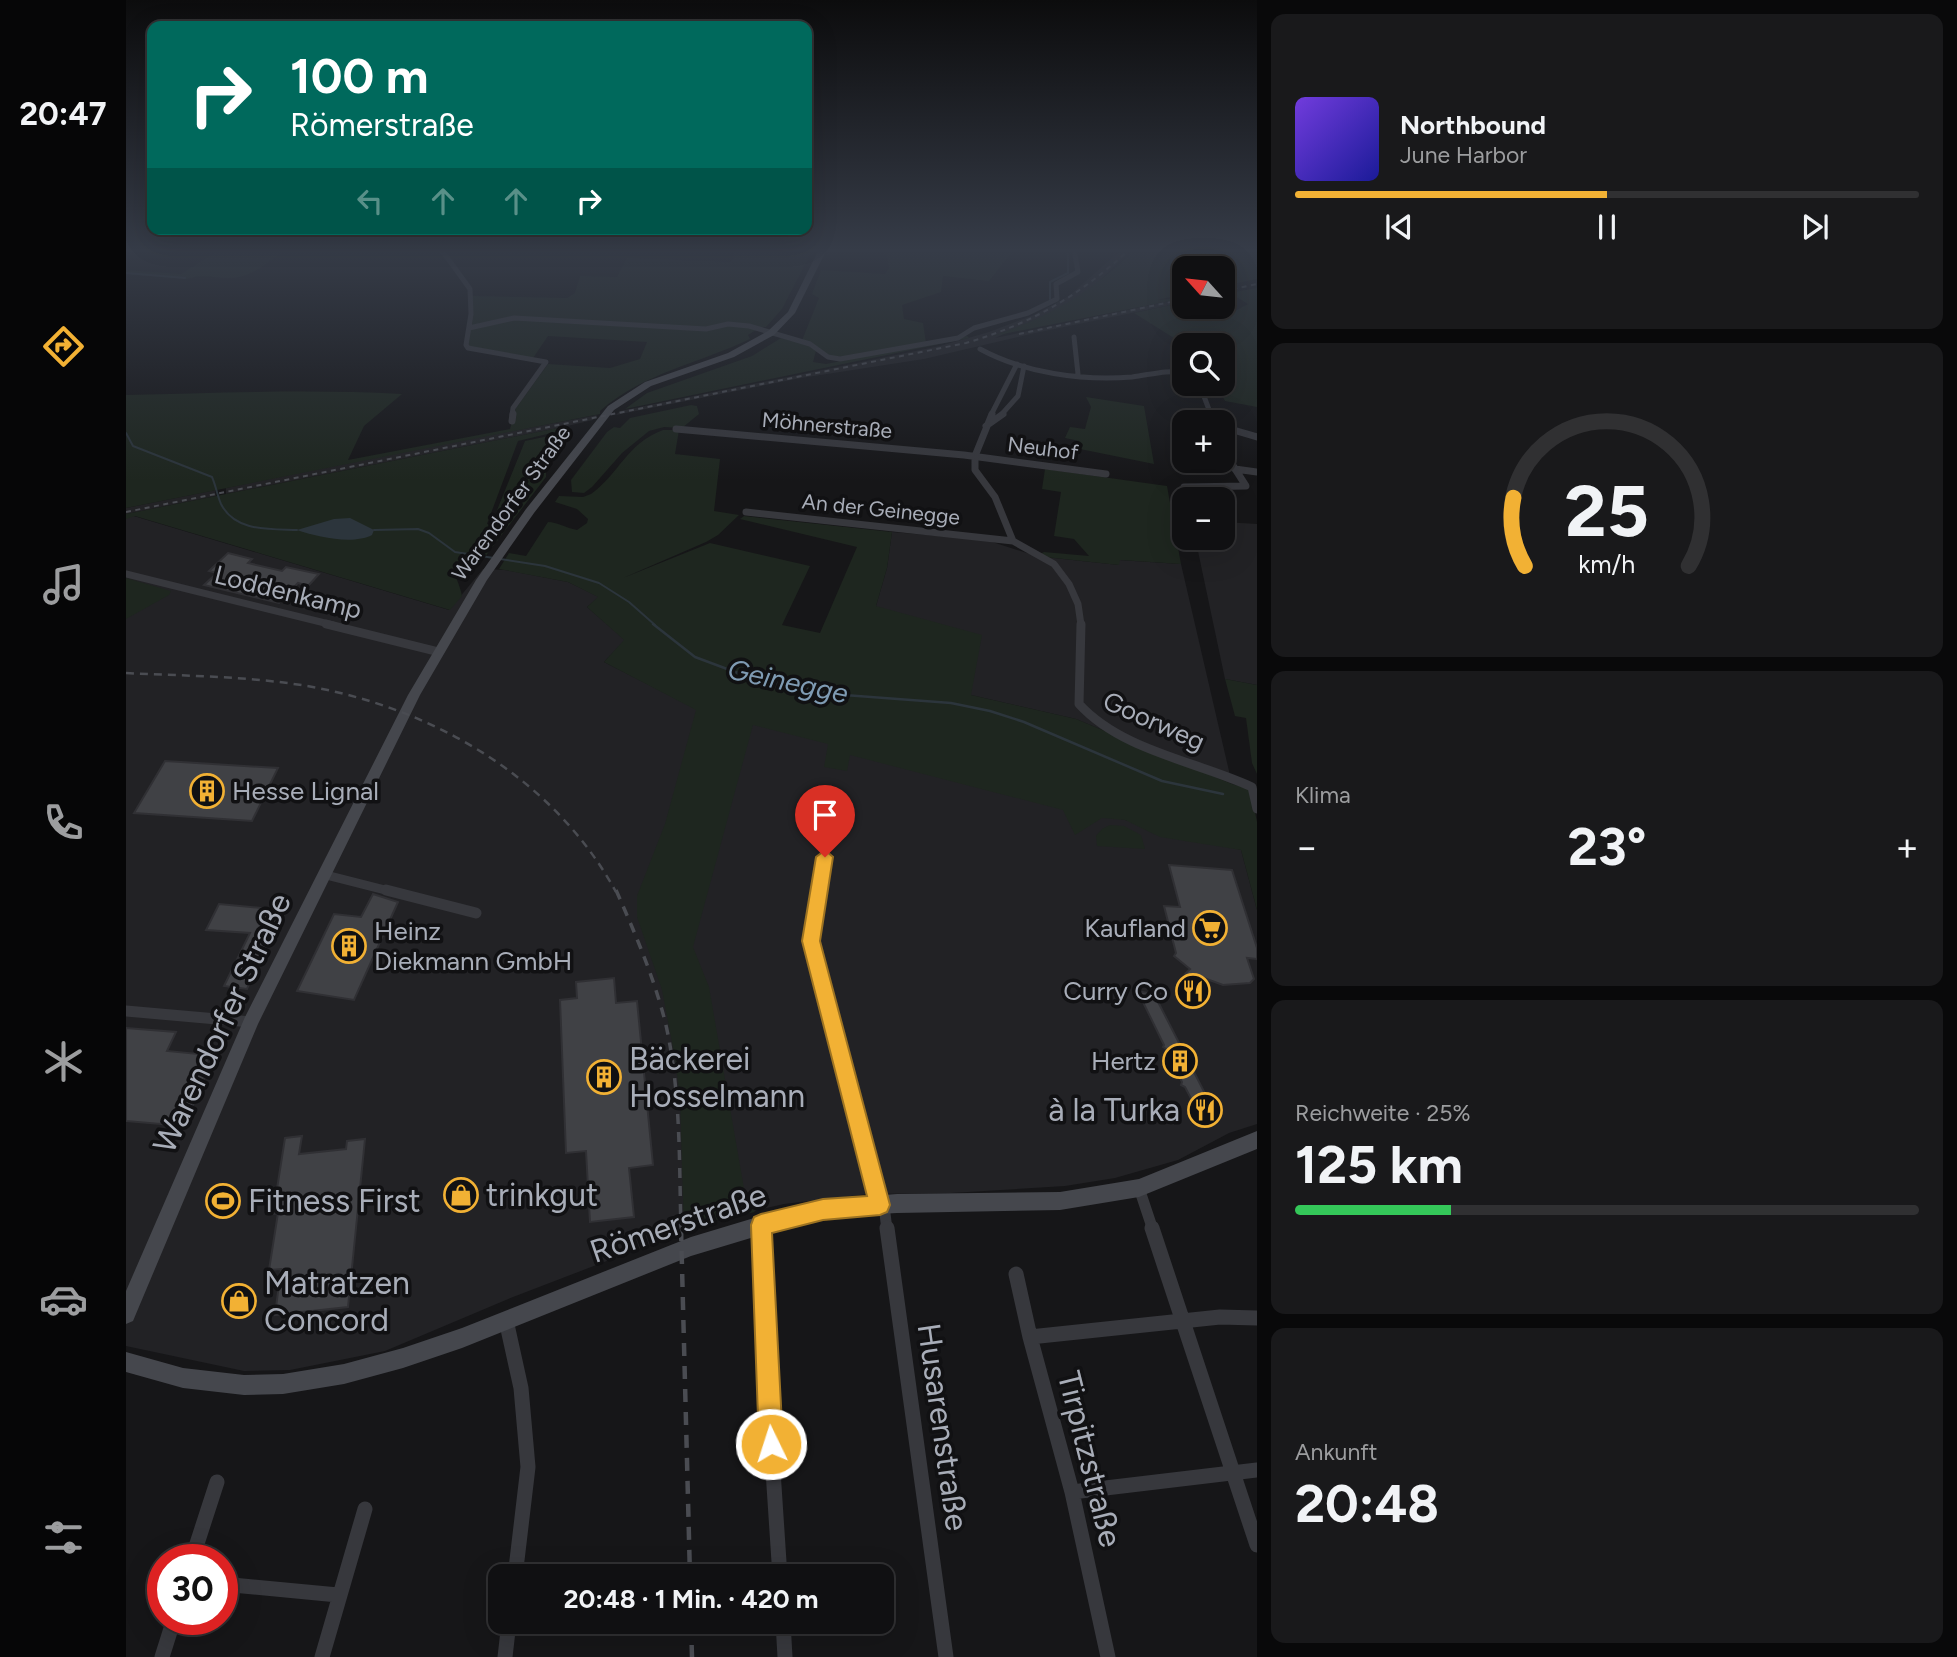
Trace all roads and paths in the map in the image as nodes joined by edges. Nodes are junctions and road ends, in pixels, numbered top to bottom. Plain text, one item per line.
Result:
1 (469, 326) edge
2 (659, 326) edge
3 (718, 326) edge
4 (739, 326) edge
5 (778, 326) edge
6 (982, 326) edge
7 (771, 333) junction
8 (1073, 337) dead end
9 (980, 349) dead end
10 (1021, 365) junction
11 (1172, 370) edge
12 (1078, 374) junction
13 (512, 421) dead end
14 (986, 426) junction
15 (676, 429) dead end
16 (1235, 431) edge
17 (1257, 437) edge
18 (975, 456) junction
19 (1236, 469) joint
20 (1257, 472) edge
21 (1106, 474) dead end
22 (1235, 487) edge
23 (746, 512) dead end
24 (1013, 541) junction
25 (126, 574) edge
26 (439, 652) junction
27 (821, 804) dead end
28 (1257, 808) edge
29 (326, 875) junction
30 (476, 913) dead end
31 (126, 1011) edge
32 (251, 1022) junction
33 (1257, 1140) edge
34 (1139, 1188) junction
35 (882, 1205) junction
36 (761, 1225) junction
37 (1016, 1274) dead end
38 (126, 1314) edge
39 (1257, 1318) edge
40 (506, 1320) junction
41 (1184, 1323) junction
42 (1030, 1337) junction
43 (126, 1362) edge
44 (1257, 1470) edge
45 (1233, 1471) junction
46 (217, 1482) dead end
47 (1072, 1492) junction
48 (365, 1509) dead end
49 (197, 1544) edge
50 (1257, 1545) edge
51 (517, 1564) edge
52 (779, 1564) edge
53 (238, 1586) edge
54 (338, 1595) junction
55 (508, 1634) edge
56 (784, 1634) edge
57 (169, 1635) edge
58 (162, 1657) edge
59 (322, 1657) edge
60 (505, 1657) edge
61 (785, 1657) edge
62 (946, 1657) edge
63 (1108, 1657) edge

1 - 13 street
2 - 3 street
4 - 7 street
5 - 7 street, Warendorfer Straße
6 - 7 street
7 - 26 street, Warendorfer Straße
8 - 12 street
9 - 10 street
10 - 12 street
10 - 14 street
10 - 14 street
11 - 12 street
14 - 18 street
15 - 18 street, Möhnerstraße
16 - 17 street
18 - 21 street, Neuhof
18 - 24 street
19 - 20 street
19 - 22 street
23 - 24 street, An der Geinegge
24 - 28 street, Goorweg
25 - 26 street, Loddenkamp
26 - 29 street, Warendorfer Straße
27 - 35 street, Husarenstraße
29 - 30 street, Warendorfer Straße
29 - 32 street, Warendorfer Straße
31 - 32 street
32 - 38 street, Warendorfer Straße
33 - 34 street, Römerstraße
34 - 35 street, Römerstraße
34 - 41 street
35 - 36 street, Römerstraße
35 - 62 street, Husarenstraße
36 - 40 street, Römerstraße
36 - 52 street
37 - 42 street, Tirpitzstraße
39 - 41 street
40 - 43 street, Römerstraße
40 - 51 street
41 - 42 street
41 - 45 street
42 - 47 street, Tirpitzstraße
44 - 45 street
45 - 47 street
45 - 50 street
46 - 49 street
47 - 63 street, Tirpitzstraße
48 - 54 street
53 - 54 street
54 - 59 street
55 - 60 street
56 - 61 street
57 - 58 street

